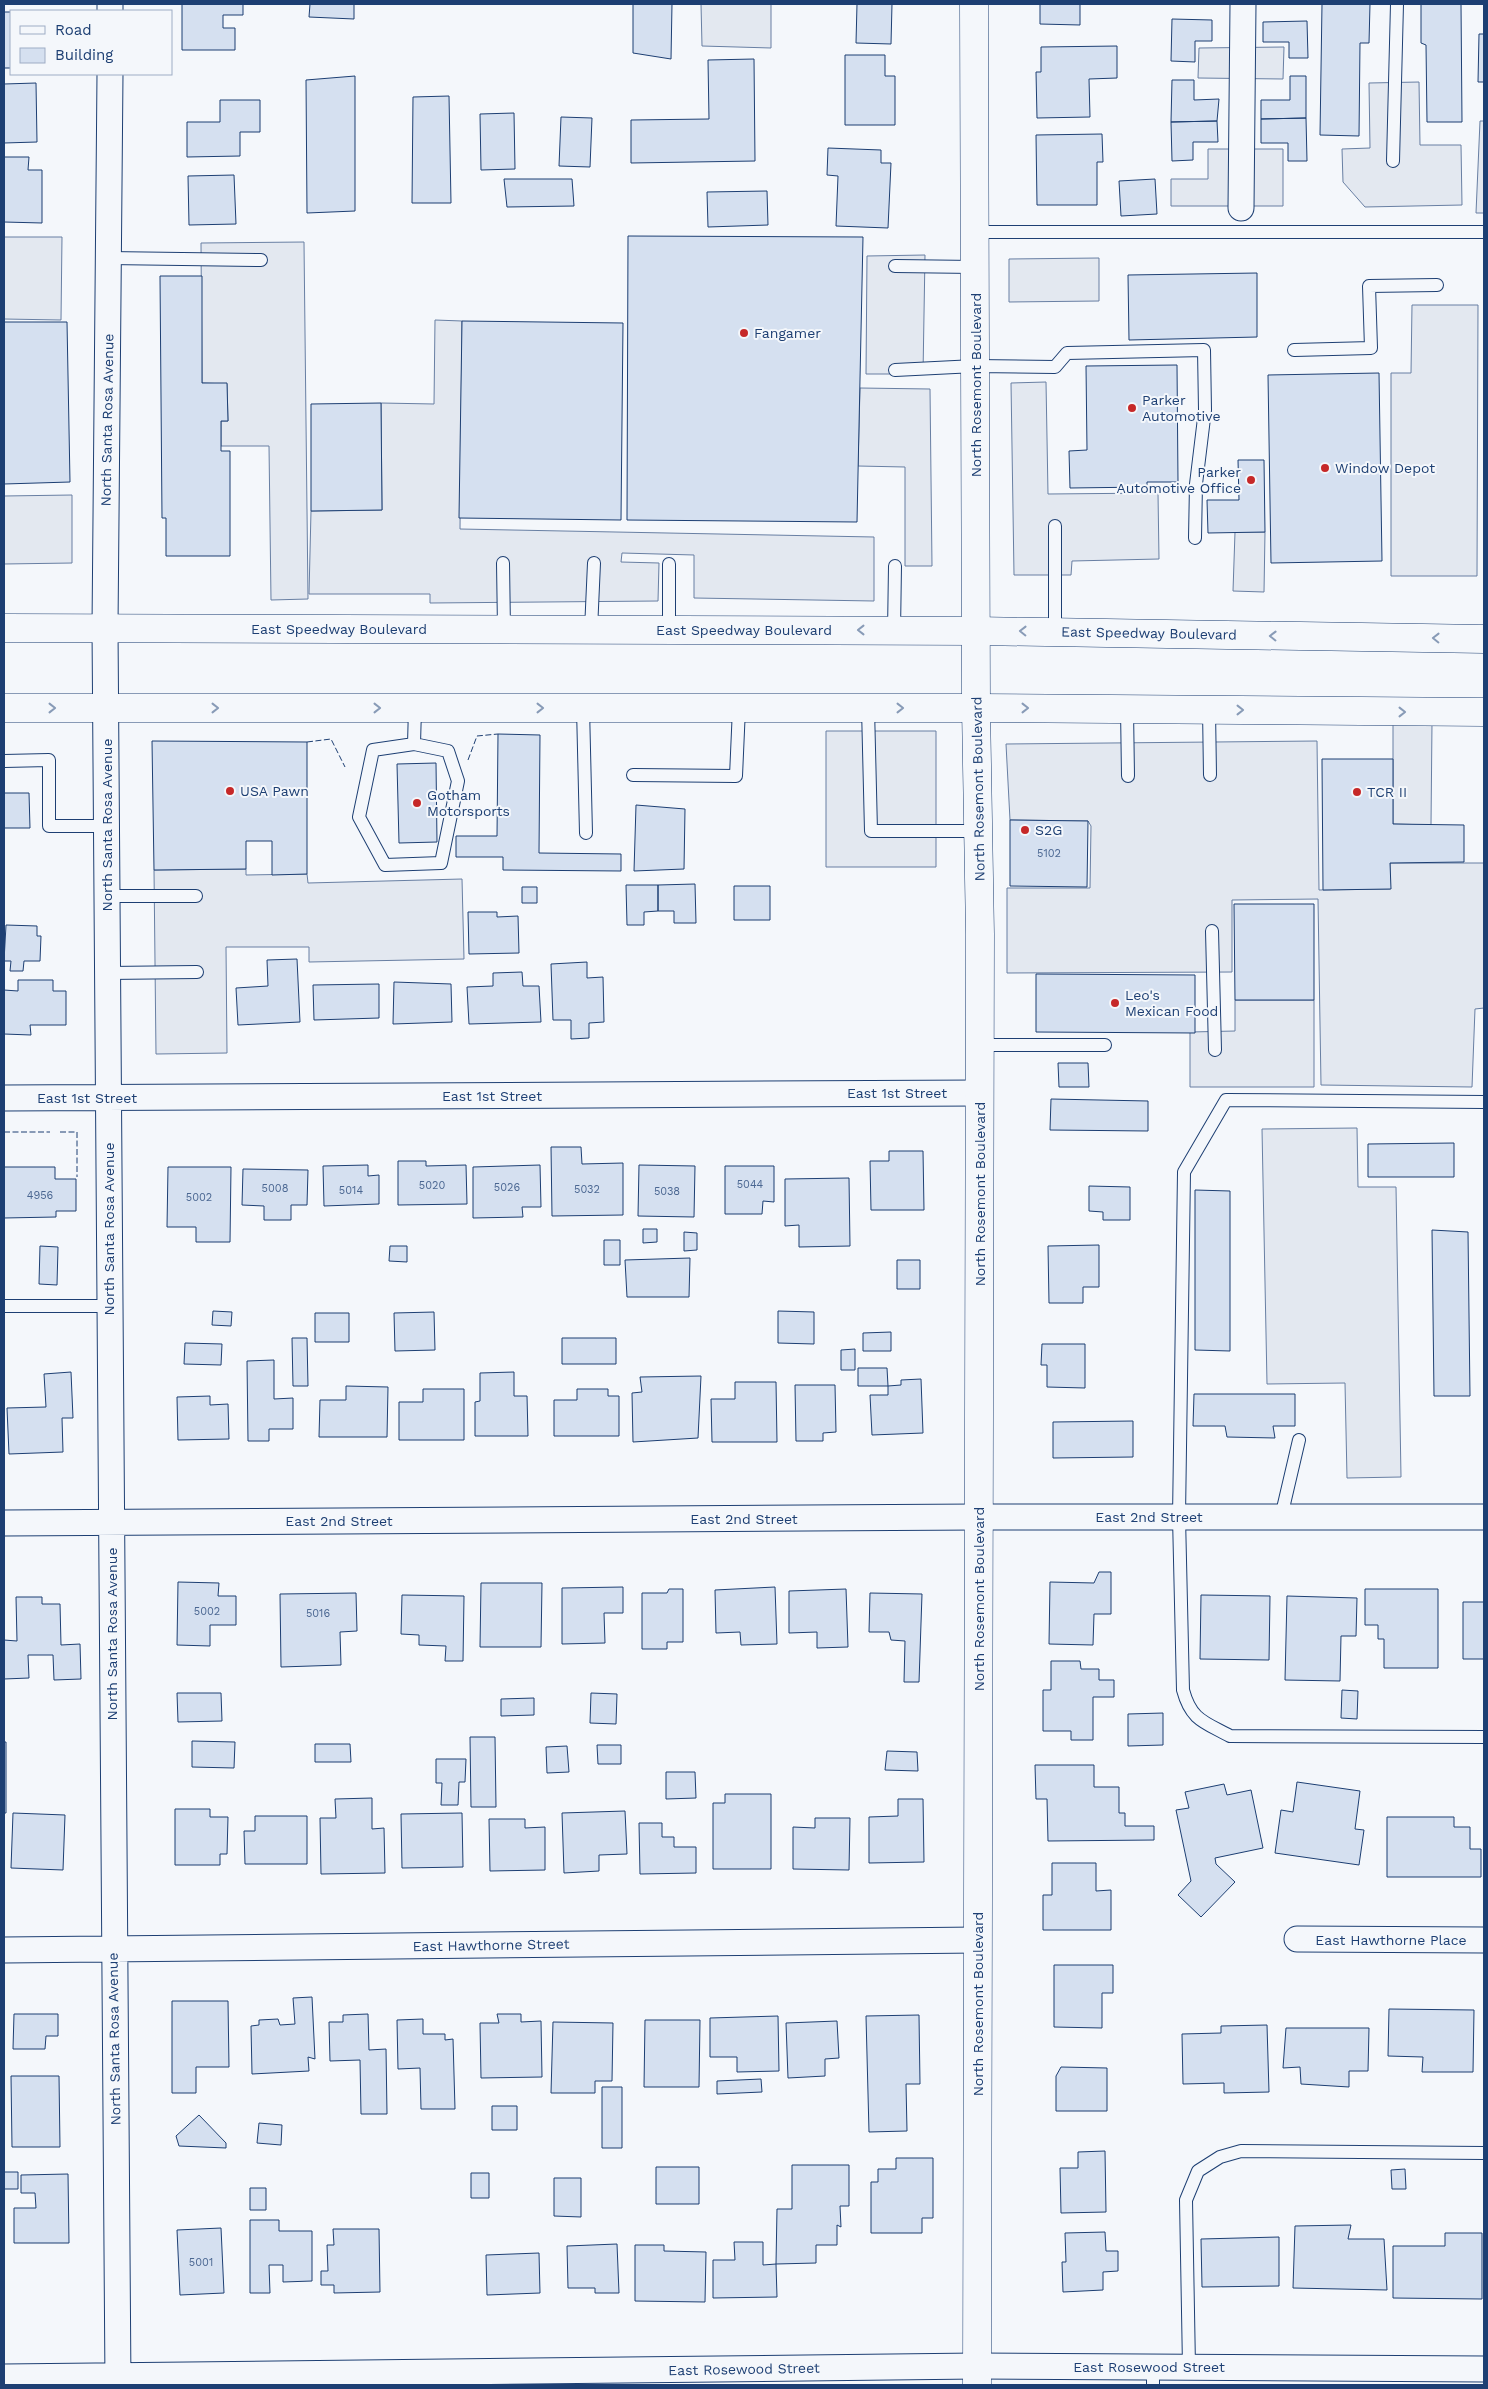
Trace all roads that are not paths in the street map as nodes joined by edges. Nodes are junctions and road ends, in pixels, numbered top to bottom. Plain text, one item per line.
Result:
1 (974, 4) edge
2 (1243, 4) edge
3 (1397, 4) edge
4 (110, 75) edge
5 (1394, 161) dead end
6 (1242, 208) dead end
7 (975, 232) junction
8 (1484, 232) edge
9 (108, 258) junction
10 (261, 260) dead end
11 (895, 266) dead end
12 (975, 267) junction
13 (1437, 284) dead end
14 (1294, 350) dead end
15 (975, 366) junction
16 (895, 370) dead end
17 (1055, 526) dead end
18 (1196, 538) dead end
19 (503, 563) dead end
20 (594, 563) dead end
21 (669, 564) dead end
22 (895, 566) dead end
23 (4, 628) edge
24 (105, 628) junction
25 (504, 629) junction
26 (590, 630) junction
27 (669, 630) junction
28 (894, 630) junction
29 (977, 630) junction
30 (1055, 632) junction
31 (1484, 639) edge
32 (4, 708) edge
33 (106, 708) junction
34 (414, 708) junction
35 (583, 708) junction
36 (739, 708) junction
37 (868, 708) junction
38 (976, 708) junction
39 (1127, 709) junction
40 (1210, 710) junction
41 (1484, 712) edge
42 (414, 744) junction
43 (4, 761) edge
44 (633, 774) dead end
45 (1128, 776) dead end
46 (1210, 776) dead end
47 (106, 826) junction
48 (978, 830) junction
49 (586, 833) dead end
50 (107, 896) junction
51 (196, 896) dead end
52 (1212, 931) dead end
53 (197, 972) dead end
54 (108, 973) junction
55 (980, 1045) junction
56 (1105, 1045) dead end
57 (1215, 1050) dead end
58 (980, 1093) junction
59 (4, 1098) edge
60 (108, 1098) junction
61 (1484, 1102) edge
62 (4, 1306) edge
63 (110, 1306) junction
64 (1299, 1440) dead end
65 (979, 1517) junction
66 (1179, 1517) junction
67 (1281, 1517) junction
68 (1484, 1517) edge
69 (4, 1523) edge
70 (111, 1523) junction
71 (1484, 1737) edge
72 (1297, 1939) dead end
73 (978, 1940) junction
74 (1484, 1940) edge
75 (113, 1948) junction
76 (4, 1950) edge
77 (1484, 2154) edge
78 (1190, 2367) junction
79 (1484, 2368) edge
80 (977, 2376) edge
81 (1154, 2376) edge
82 (4, 2377) edge
83 (1394, 2377) edge
84 (118, 2380) edge

1 - 7 main road, North Rosemont Boulevard
2 - 6 street
3 - 5 lane
4 - 9 street, North Santa Rosa Avenue
7 - 8 lane
7 - 12 main road, North Rosemont Boulevard
9 - 10 lane
9 - 24 street, North Santa Rosa Avenue
11 - 12 lane
12 - 15 main road, North Rosemont Boulevard
13 - 14 lane
15 - 16 lane
15 - 18 lane
15 - 29 main road, North Rosemont Boulevard
17 - 30 lane
19 - 25 lane
20 - 26 lane
21 - 27 lane
22 - 28 lane
23 - 24 main road, East Speedway Boulevard
24 - 25 main road, East Speedway Boulevard
24 - 33 street, North Santa Rosa Avenue
25 - 26 main road, East Speedway Boulevard
26 - 27 main road, East Speedway Boulevard
28 -> 27 main road, East Speedway Boulevard
28 - 29 main road, East Speedway Boulevard
30 -> 29 main road, East Speedway Boulevard
29 - 38 main road, North Rosemont Boulevard
31 -> 30 main road, East Speedway Boulevard
32 -> 33 main road
33 -> 34 main road
33 - 47 street, North Santa Rosa Avenue
34 -> 35 main road
34 - 42 lane
35 - 36 main road
35 - 49 lane
36 - 37 main road
36 - 44 lane
37 -> 38 main road
37 - 48 lane
38 -> 39 main road
38 - 48 main road, North Rosemont Boulevard
39 - 40 main road
39 - 45 lane
40 -> 41 main road
40 - 46 lane
42 - 42 lane
43 - 47 lane
47 - 50 street, North Santa Rosa Avenue
48 - 55 main road, North Rosemont Boulevard
50 - 51 lane
50 - 54 street, North Santa Rosa Avenue
52 - 57 lane
53 - 54 lane
54 - 60 street, North Santa Rosa Avenue
55 - 56 lane
55 - 58 main road, North Rosemont Boulevard
58 - 60 street, East 1st Street
58 - 65 main road, North Rosemont Boulevard
59 - 60 street, East 1st Street
60 - 63 street, North Santa Rosa Avenue
61 - 66 lane
62 - 63 lane
63 - 70 street, North Santa Rosa Avenue
64 - 67 lane
65 - 66 street, East 2nd Street
65 - 70 street, East 2nd Street
65 - 73 main road, North Rosemont Boulevard
66 - 67 street, East 2nd Street
66 - 71 lane
67 - 68 street, East 2nd Street
69 - 70 street, East 2nd Street
70 - 75 street, North Santa Rosa Avenue
72 - 74 street, East Hawthorne Place
73 - 75 street, East Hawthorne Street
73 - 80 main road, North Rosemont Boulevard
75 - 76 street, East Hawthorne Street
75 - 84 street, North Santa Rosa Avenue
77 - 78 lane
78 - 81 street, East Rosewood Street
78 - 83 street, East Rosewood Street
79 - 83 street, East Rosewood Street
80 - 81 street, East Rosewood Street
80 - 84 street, East Rosewood Street
82 - 84 street, East Rosewood Street

